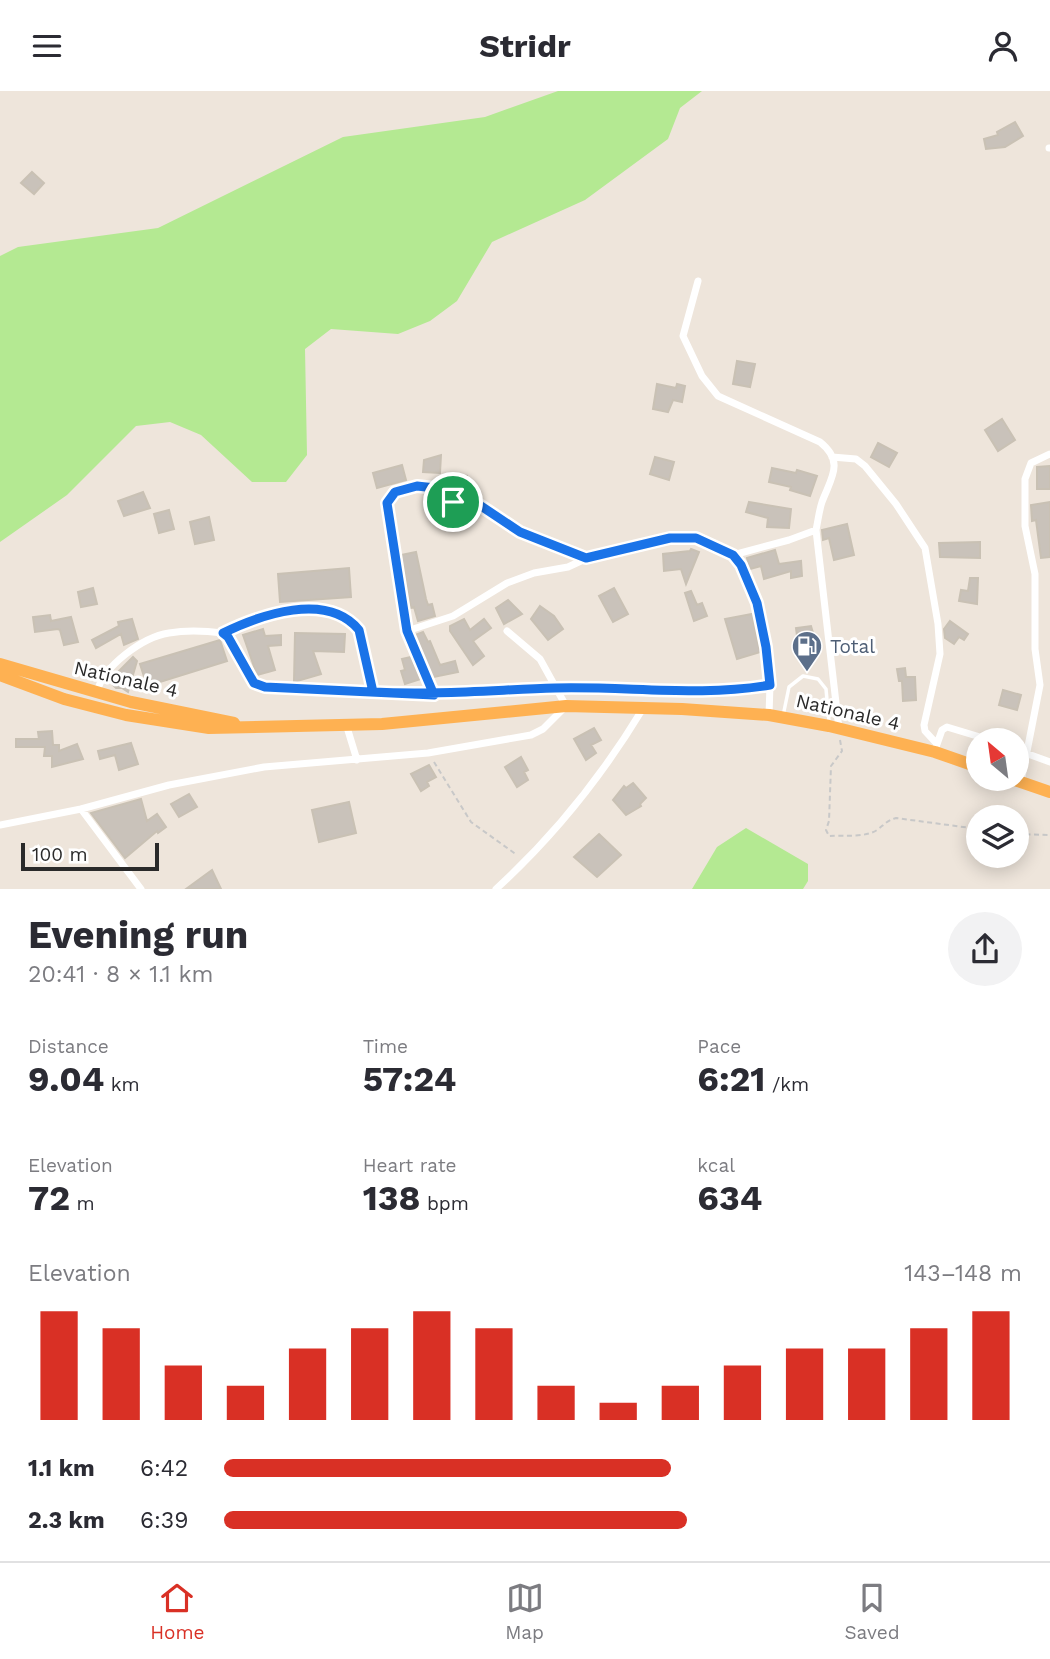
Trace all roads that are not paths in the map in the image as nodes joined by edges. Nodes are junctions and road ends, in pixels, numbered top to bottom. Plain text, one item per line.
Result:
1 (698, 281) dead end
2 (1050, 454) edge
3 (832, 457) junction
4 (816, 530) junction
5 (733, 555) junction
6 (586, 558) junction
7 (407, 631) junction
8 (506, 631) dead end
9 (223, 633) junction
10 (0, 664) edge
11 (0, 675) edge
12 (770, 685) junction
13 (556, 688) junction
14 (97, 692) junction
15 (373, 692) junction
16 (434, 695) junction
17 (566, 706) junction
18 (642, 710) junction
19 (769, 715) junction
20 (783, 718) junction
21 (346, 725) junction
22 (244, 727) junction
23 (833, 727) junction
24 (1028, 728) edge
25 (966, 733) edge
26 (936, 748) junction
27 (1029, 755) edge
28 (357, 760) junction
29 (966, 762) edge
30 (1050, 762) edge
31 (1029, 784) edge
32 (1050, 792) edge
33 (81, 809) junction
34 (0, 825) edge
35 (141, 889) edge
36 (496, 889) edge

1 - 3 street
2 - 24 street
3 - 4 street
3 - 26 street
4 - 5 street
4 - 23 street
5 - 6 street
5 - 12 street
6 - 7 street
6 - 7 street
7 - 16 street
8 - 13 street
9 - 14 street
9 - 15 street
9 - 15 street
10 - 14 highway, Nationale 4
11 - 22 highway, Nationale 4
12 - 13 street
12 - 19 street
13 - 16 street
13 - 17 street
14 - 22 highway, Nationale 4
15 - 16 street
17 - 18 highway, Nationale 4
17 - 21 highway, Nationale 4
17 - 28 street
18 - 19 highway, Nationale 4
18 - 36 street
19 - 20 highway, Nationale 4
20 - 23 highway, Nationale 4
20 - 23 lane
21 - 22 highway, Nationale 4
21 - 28 street
23 - 26 highway, Nationale 4
25 - 26 street
26 - 29 highway, Nationale 4
27 - 30 street
28 - 33 street
31 - 32 highway
33 - 34 street
33 - 35 street

